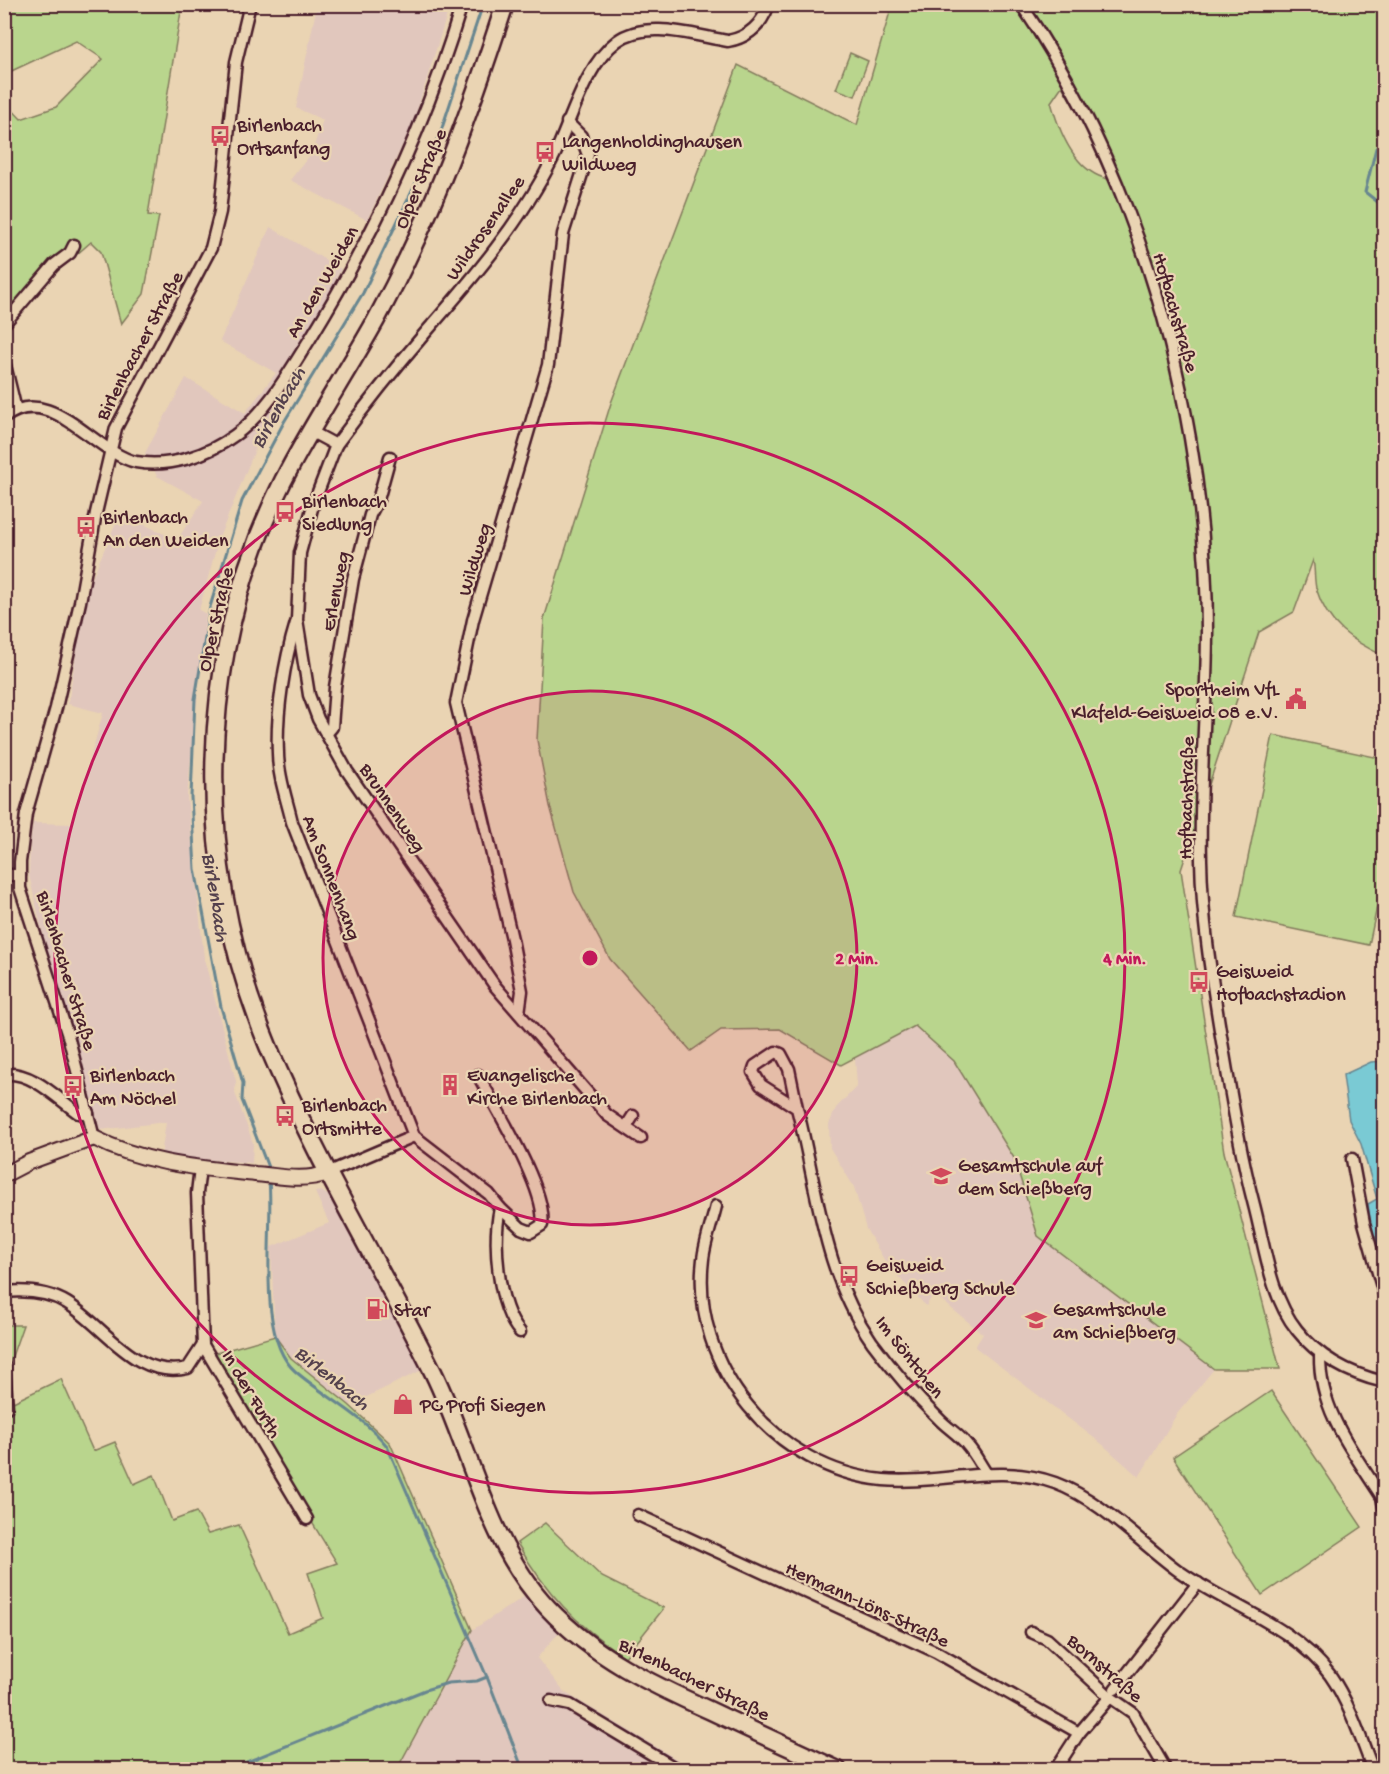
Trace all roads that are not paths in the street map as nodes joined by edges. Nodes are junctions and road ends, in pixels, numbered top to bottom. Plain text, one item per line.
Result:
1 (250, 4) edge
2 (462, 4) edge
3 (505, 4) edge
4 (769, 4) edge
5 (1022, 4) edge
6 (567, 122) junction
7 (74, 245) dead end
8 (4, 324) edge
9 (4, 361) edge
10 (15, 410) junction
11 (4, 418) edge
12 (310, 431) junction
13 (336, 446) junction
14 (110, 450) junction
15 (390, 457) dead end
16 (297, 620) junction
17 (326, 734) junction
18 (4, 875) edge
19 (20, 875) junction
20 (519, 1013) junction
21 (4, 1074) edge
22 (478, 1075) dead end
23 (797, 1108) junction
24 (88, 1113) junction
25 (633, 1116) dead end
26 (626, 1127) junction
27 (414, 1136) junction
28 (94, 1138) junction
29 (641, 1138) dead end
30 (1352, 1159) dead end
31 (200, 1168) junction
32 (327, 1173) junction
33 (4, 1175) edge
34 (716, 1206) dead end
35 (500, 1208) junction
36 (4, 1292) edge
37 (1384, 1294) edge
38 (520, 1332) dead end
39 (203, 1345) junction
40 (1320, 1356) junction
41 (4, 1366) edge
42 (1384, 1382) edge
43 (7, 1407) dead end
44 (986, 1473) junction
45 (1384, 1508) edge
46 (638, 1515) dead end
47 (307, 1519) dead end
48 (1197, 1583) junction
49 (1031, 1632) dead end
50 (1113, 1693) junction
51 (551, 1701) dead end
52 (1079, 1733) junction
53 (678, 1770) edge
54 (838, 1770) edge
55 (1055, 1770) edge
56 (1166, 1770) edge
57 (1373, 1770) edge

1 - 14 street, Birlenbacher Straße
2 - 14 street, An den Weiden
3 - 12 main road, Olper Straße
4 - 6 street, Wildrosenallee
5 - 40 street, Hofbachstraße
6 - 13 street, Wildrosenallee
6 - 20 street, Wildweg
7 - 8 street
9 - 10 street
10 - 11 street
10 - 14 street, An den Weiden
12 - 13 street
12 - 32 main road, Olper Straße
13 - 16 street, Brunnenweg
14 - 19 street, Birlenbacher Straße
15 - 17 street, Erlenweg
16 - 17 street, Brunnenweg
16 - 27 street, Am Sonnenhang
17 - 20 street, Brunnenweg
18 - 19 street
19 - 24 street, Birlenbacher Straße
20 - 26 street, Brunnenweg
21 - 24 street
22 - 35 street
23 - 23 street, Im Söntchen
23 - 44 street, Im Söntchen
24 - 28 street, Birlenbacher Straße
25 - 26 street
26 - 29 street, Brunnenweg
27 - 32 street
27 - 35 street
28 - 31 street
28 - 33 street
30 - 37 street
31 - 32 street
31 - 39 street, In der Furth
32 - 54 main road, Birlenbacher Straße
34 - 44 street
35 - 38 street
36 - 39 street
39 - 47 street, In der Furth
40 - 42 street, Hofbachstraße
40 - 45 street
41 - 43 street
44 - 48 street
46 - 52 street, Hermann-Löns-Straße
48 - 50 street
48 - 57 street
49 - 50 street, Bornstraße
50 - 52 street
50 - 56 street, Bornstraße
51 - 53 street
52 - 55 street

